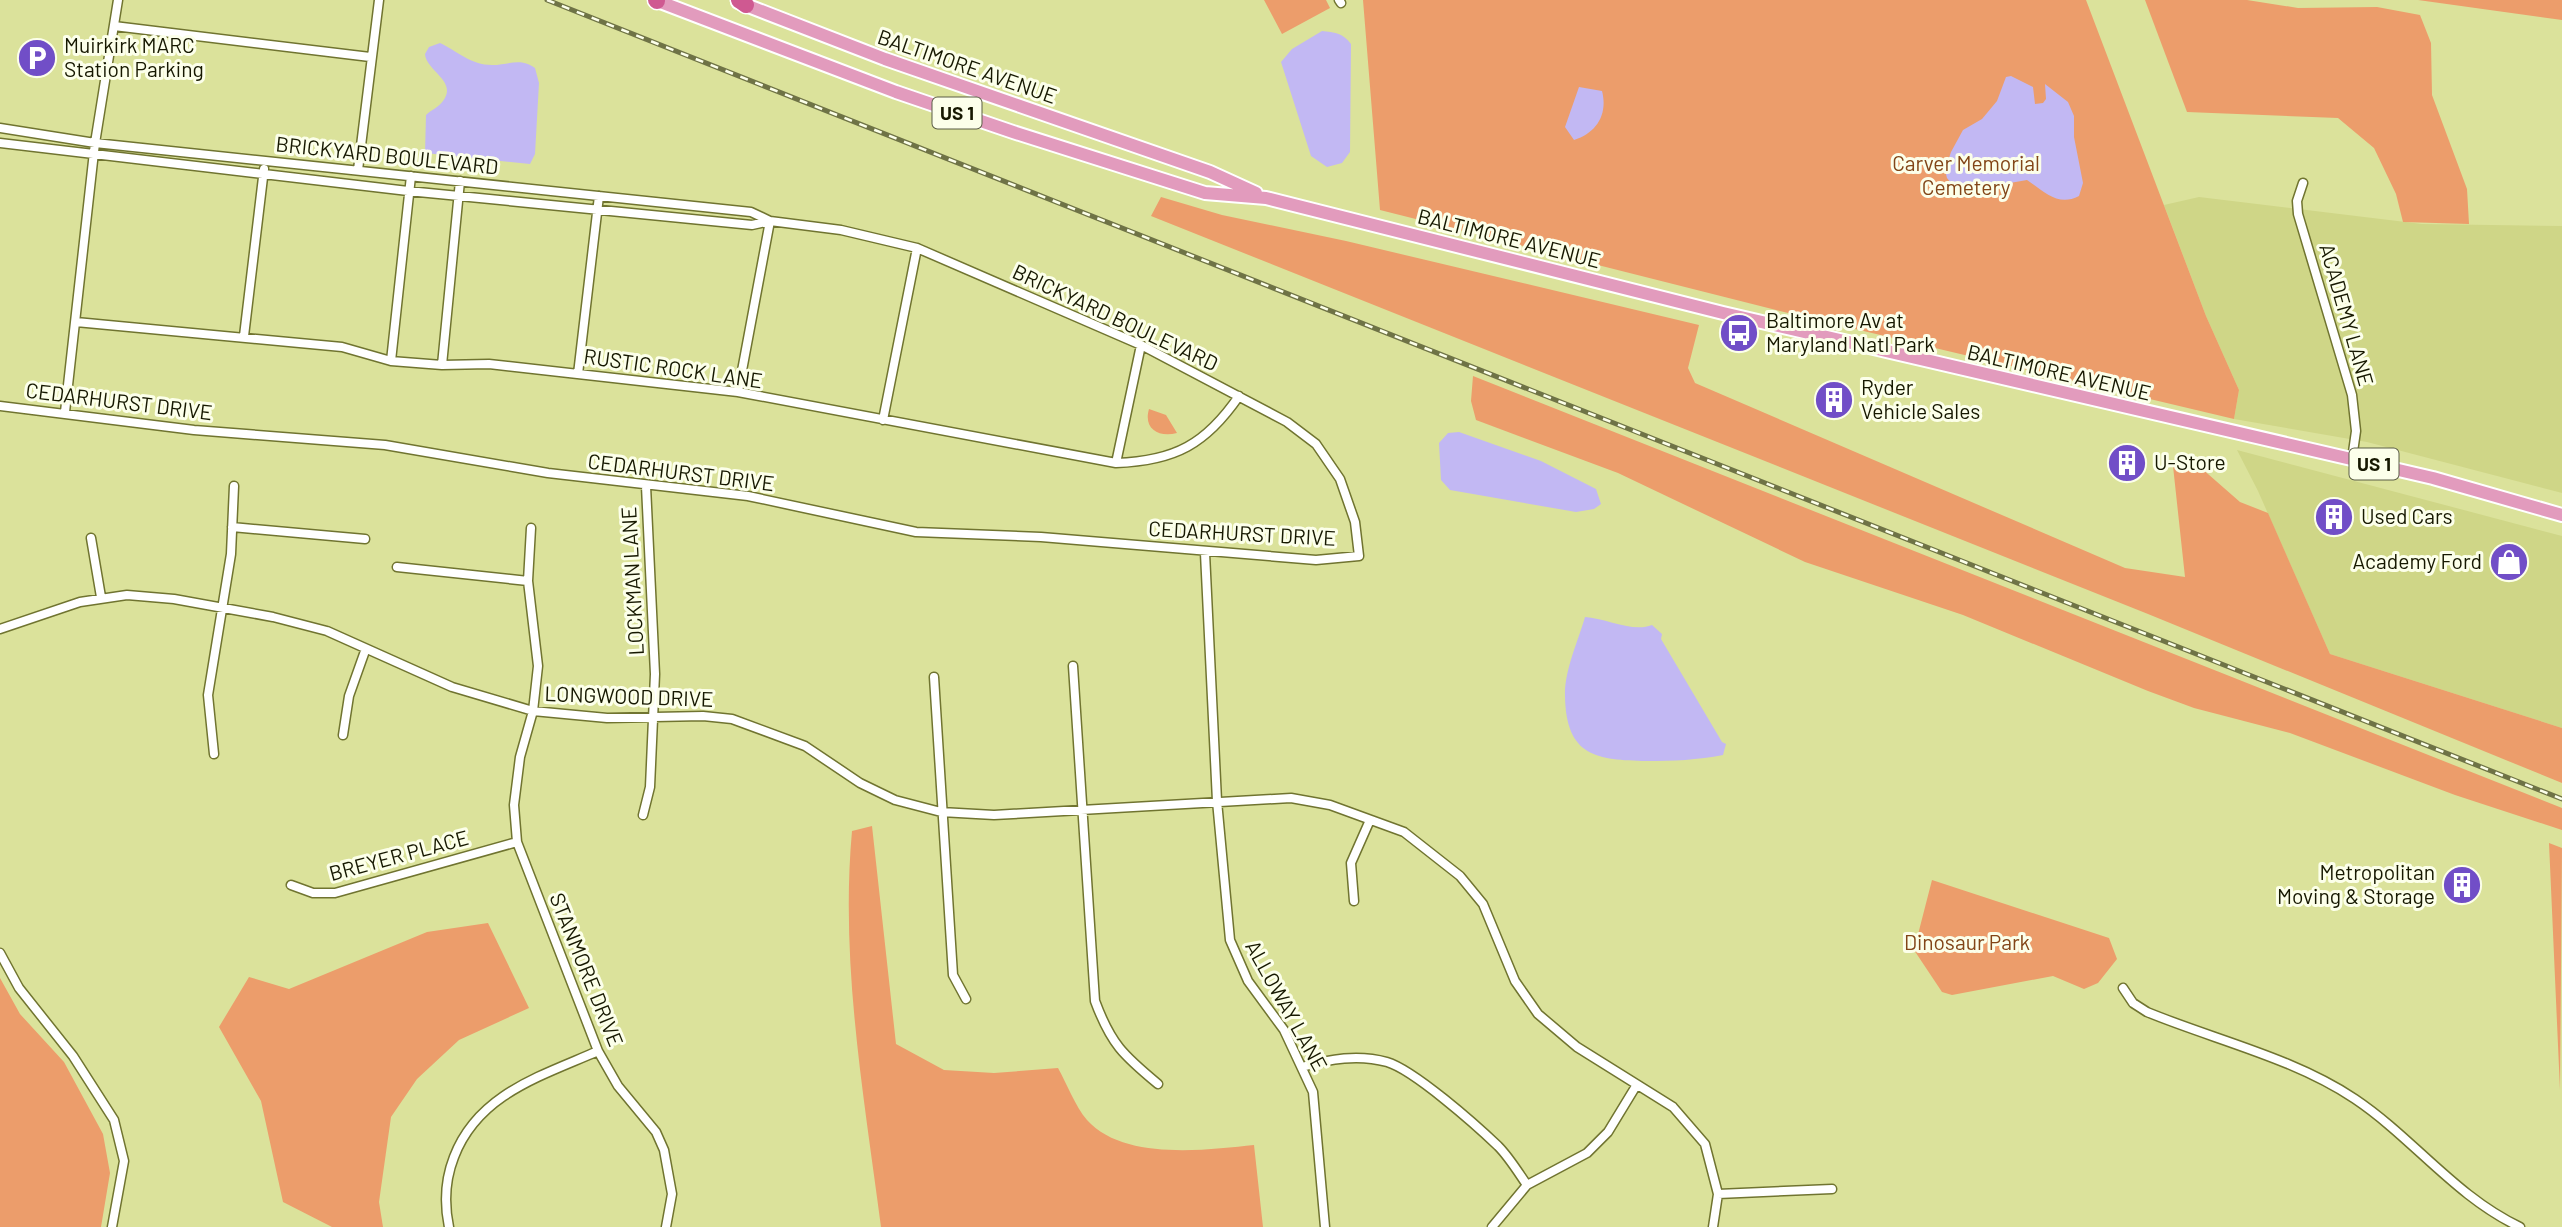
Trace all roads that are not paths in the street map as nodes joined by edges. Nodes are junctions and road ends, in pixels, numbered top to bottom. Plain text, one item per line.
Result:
1 (118, 0) edge
2 (379, 0) edge
3 (656, 0) edge
4 (740, 2) edge
5 (114, 26) junction
6 (370, 57) junction
7 (0, 128) edge
8 (0, 143) edge
9 (95, 143) junction
10 (94, 155) junction
11 (264, 160) junction
12 (358, 170) junction
13 (264, 174) junction
14 (411, 176) junction
15 (460, 181) junction
16 (2303, 183) dead end
17 (408, 191) junction
18 (459, 196) junction
19 (599, 196) junction
20 (1266, 198) junction
21 (597, 211) junction
22 (769, 221) junction
23 (917, 248) junction
24 (76, 322) junction
25 (244, 336) junction
26 (1142, 345) junction
27 (391, 361) junction
28 (442, 365) junction
29 (578, 374) junction
30 (738, 392) junction
31 (1239, 396) junction
32 (0, 406) edge
33 (65, 412) junction
34 (883, 420) junction
35 (2352, 458) junction
36 (1116, 463) junction
37 (234, 486) dead end
38 (646, 486) junction
39 (2561, 515) edge
40 (232, 527) junction
41 (531, 528) dead end
42 (91, 538) dead end
43 (365, 539) dead end
44 (1205, 552) junction
45 (1359, 556) joint
46 (397, 567) dead end
47 (528, 581) junction
48 (101, 597) junction
49 (221, 607) junction
50 (0, 629) edge
51 (365, 651) junction
52 (1073, 666) dead end
53 (934, 677) dead end
54 (533, 711) junction
55 (652, 716) junction
56 (344, 734) dead end
57 (214, 754) dead end
58 (1217, 801) junction
59 (1081, 810) junction
60 (941, 812) junction
61 (643, 815) dead end
62 (1370, 820) junction
63 (517, 842) junction
64 (291, 885) dead end
65 (1354, 901) dead end
66 (0, 953) edge
67 (2123, 988) dead end
68 (966, 999) dead end
69 (598, 1051) junction
70 (1302, 1067) junction
71 (1158, 1084) dead end
72 (1636, 1086) junction
73 (1527, 1185) junction
74 (1832, 1189) dead end
75 (1718, 1194) junction
76 (112, 1227) edge
77 (449, 1227) edge
78 (666, 1227) edge
79 (1325, 1227) edge
80 (1492, 1227) edge
81 (1713, 1227) edge
82 (2520, 1227) edge

1 - 5 street
2 - 6 street
3 - 20 main road, BALTIMORE AVENUE / US 1
4 - 20 main road, BALTIMORE AVENUE / US 1
5 - 6 street
5 - 9 street
6 - 12 street
7 - 9 street, BRICKYARD BOULEVARD
8 - 10 street, BRICKYARD BOULEVARD
9 - 10 street
9 - 11 street, BRICKYARD BOULEVARD
10 - 13 street, BRICKYARD BOULEVARD
10 - 24 street
11 - 12 street, BRICKYARD BOULEVARD
11 - 13 street
12 - 14 street, BRICKYARD BOULEVARD
13 - 17 street, BRICKYARD BOULEVARD
13 - 25 street
14 - 15 street, BRICKYARD BOULEVARD
14 - 17 street
15 - 18 street
15 - 19 street, BRICKYARD BOULEVARD
16 - 35 street, ACADEMY LANE
17 - 18 street, BRICKYARD BOULEVARD
17 - 27 street
18 - 21 street, BRICKYARD BOULEVARD
18 - 28 street
19 - 21 street
19 - 22 street, BRICKYARD BOULEVARD
20 - 35 main road, BALTIMORE AVENUE / US 1
21 - 22 street, BRICKYARD BOULEVARD
21 - 29 street
22 - 23 street, BRICKYARD BOULEVARD
22 - 30 street
23 - 26 street, BRICKYARD BOULEVARD
23 - 34 street
24 - 25 street, RUSTIC ROCK LANE
24 - 33 street
25 - 27 street, RUSTIC ROCK LANE
26 - 31 street, BRICKYARD BOULEVARD
26 - 36 street
27 - 28 street, RUSTIC ROCK LANE
28 - 29 street, RUSTIC ROCK LANE
29 - 30 street, RUSTIC ROCK LANE
30 - 34 street, RUSTIC ROCK LANE
31 - 36 street, RUSTIC ROCK LANE
31 - 45 street, BRICKYARD BOULEVARD
32 - 33 street, CEDARHURST DRIVE
33 - 38 street, CEDARHURST DRIVE
34 - 36 street, RUSTIC ROCK LANE
35 - 39 main road, BALTIMORE AVENUE / US 1
37 - 40 street
38 - 44 street, CEDARHURST DRIVE
38 - 55 street, LOCKMAN LANE
40 - 43 street
40 - 49 street
41 - 47 street, STANMORE DRIVE
42 - 48 street
44 - 45 street, CEDARHURST DRIVE
44 - 58 street, ALLOWAY LANE
46 - 47 street
47 - 54 street, STANMORE DRIVE
48 - 49 street, LONGWOOD DRIVE
48 - 50 street, LONGWOOD DRIVE
49 - 51 street, LONGWOOD DRIVE
49 - 57 street
51 - 54 street, LONGWOOD DRIVE
51 - 56 street
52 - 59 street
53 - 60 street
54 - 55 street, LONGWOOD DRIVE
54 - 63 street, STANMORE DRIVE
55 - 60 street, LONGWOOD DRIVE
55 - 61 street, LOCKMAN LANE
58 - 59 street, LONGWOOD DRIVE
58 - 62 street
58 - 70 street, ALLOWAY LANE
59 - 60 street, LONGWOOD DRIVE
59 - 71 street
60 - 68 street
62 - 65 street
62 - 72 street
63 - 64 street, BREYER PLACE
63 - 69 street, STANMORE DRIVE
66 - 76 street
67 - 82 street
69 - 77 street
69 - 78 street, STANMORE DRIVE
70 - 73 street
70 - 79 street, ALLOWAY LANE
72 - 73 street
72 - 75 street
73 - 80 street
74 - 75 street
75 - 81 street

